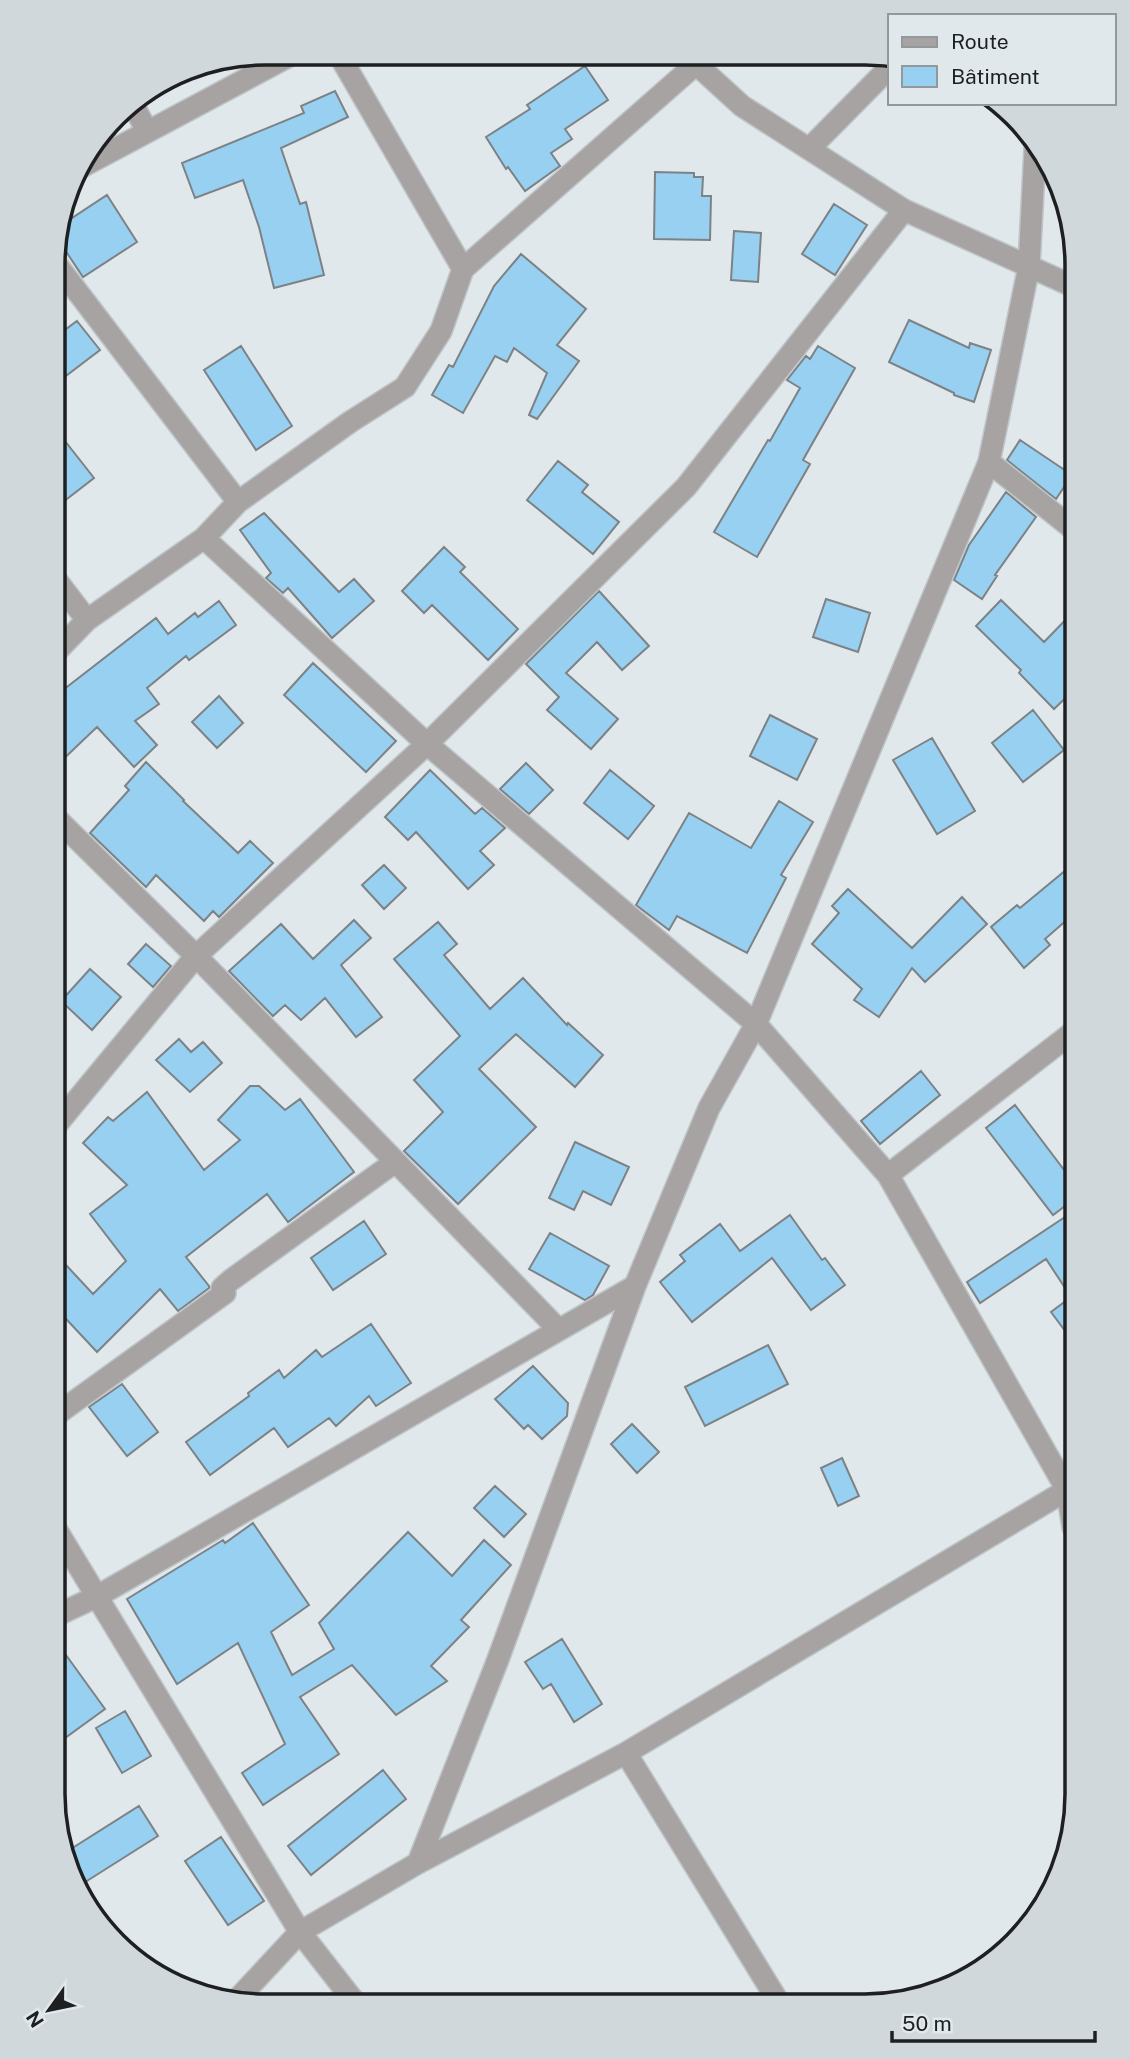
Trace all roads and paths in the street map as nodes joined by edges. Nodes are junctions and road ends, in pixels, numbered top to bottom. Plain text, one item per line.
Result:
1 (272, 65) edge
2 (345, 65) edge
3 (687, 65) edge
4 (698, 65) edge
5 (888, 69) edge
6 (137, 111) edge
7 (147, 131) junction
8 (809, 149) junction
9 (1035, 158) edge
10 (95, 159) edge
11 (904, 210) junction
12 (1029, 266) junction
13 (463, 269) junction
14 (65, 275) edge
15 (1065, 282) edge
16 (989, 462) junction
17 (238, 502) junction
18 (1065, 522) edge
19 (204, 538) junction
20 (65, 591) edge
21 (87, 620) junction
22 (65, 643) edge
23 (427, 744) junction
24 (65, 827) edge
25 (196, 956) junction
26 (756, 1024) junction
27 (1065, 1039) edge
28 (65, 1114) edge
29 (395, 1162) junction
30 (888, 1175) junction
31 (635, 1286) junction
32 (559, 1330) junction
33 (65, 1408) edge
34 (1065, 1475) edge
35 (1065, 1491) edge
36 (65, 1544) edge
37 (96, 1597) junction
38 (65, 1611) edge
39 (626, 1753) junction
40 (418, 1863) junction
41 (300, 1932) junction
42 (243, 1993) edge
43 (348, 1994) edge
44 (774, 1994) edge

1 - 7 street
2 - 13 street
3 - 13 street
4 - 8 street
5 - 8 street
6 - 7 street
7 - 10 street
8 - 11 street
9 - 12 street
11 - 12 street
11 - 23 street
12 - 15 street
12 - 16 street
13 - 17 street
14 - 17 street
16 - 18 street
16 - 26 street
17 - 19 street
19 - 21 street
19 - 23 street
20 - 21 street
21 - 22 street
23 - 25 street
23 - 26 street
24 - 25 street
25 - 28 street
25 - 29 street
26 - 30 street
26 - 31 street
27 - 30 street
29 - 32 street
29 - 33 street
30 - 34 street
31 - 32 street
31 - 40 street
32 - 37 street
35 - 39 street
36 - 37 street
37 - 38 street
37 - 41 street
39 - 40 street
39 - 44 street
40 - 41 street
41 - 42 street
41 - 43 street

